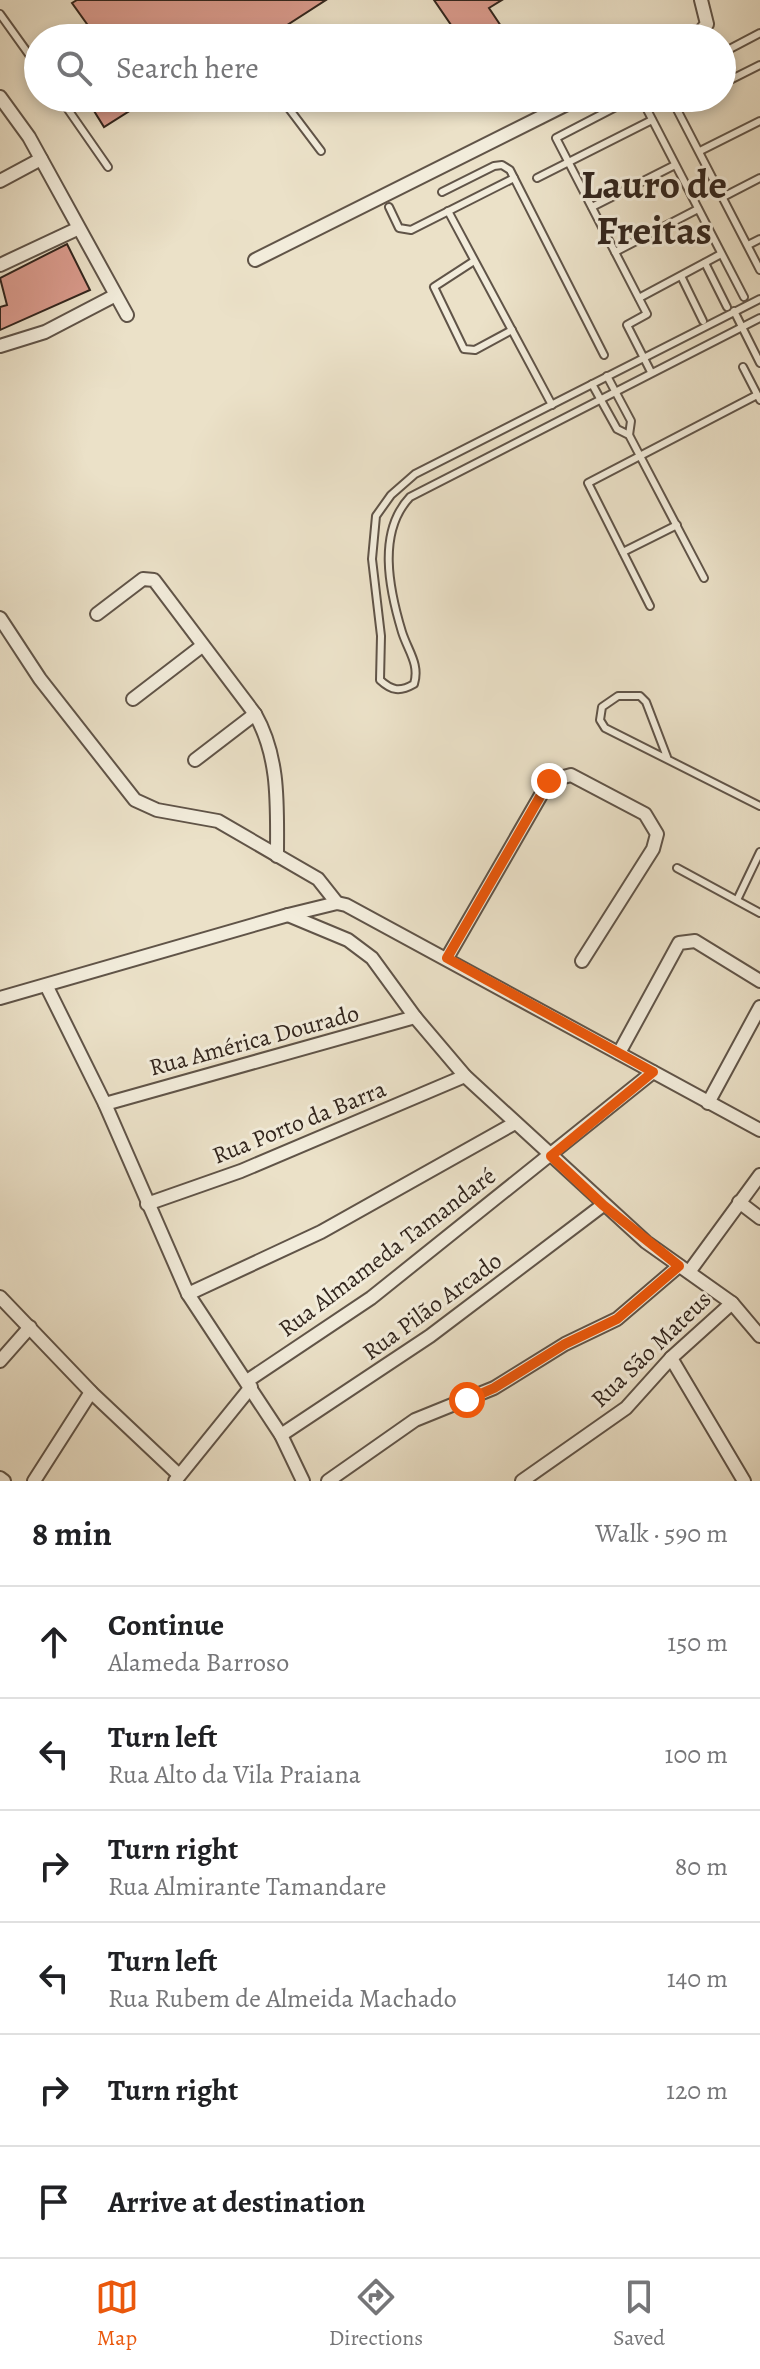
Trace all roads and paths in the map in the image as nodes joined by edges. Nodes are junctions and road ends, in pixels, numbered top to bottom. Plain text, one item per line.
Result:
1 (701, 0) edge
2 (0, 14) edge
3 (707, 24) edge
4 (760, 33) edge
5 (736, 46) edge
6 (24, 47) edge
7 (760, 65) edge
8 (736, 77) edge
9 (0, 97) edge
10 (70, 112) edge
11 (292, 112) edge
12 (551, 112) edge
13 (606, 112) edge
14 (648, 112) edge
15 (679, 112) edge
16 (652, 120) junction
17 (760, 121) edge
18 (321, 151) dead end
19 (700, 151) junction
20 (41, 159) junction
21 (569, 162) junction
22 (675, 165) junction
23 (108, 167) dead end
24 (514, 178) junction
25 (537, 178) dead end
26 (760, 178) edge
27 (0, 181) edge
28 (442, 192) dead end
29 (723, 197) junction
30 (389, 207) dead end
31 (592, 207) junction
32 (698, 209) junction
33 (448, 211) junction
34 (77, 229) junction
35 (760, 239) edge
36 (748, 245) junction
37 (615, 252) junction
38 (721, 254) junction
39 (255, 260) dead end
40 (758, 260) edge
41 (474, 261) junction
42 (705, 263) junction
43 (0, 265) edge
44 (760, 270) edge
45 (681, 276) junction
46 (114, 296) junction
47 (744, 297) dead end
48 (639, 298) junction
49 (760, 299) edge
50 (731, 309) junction
51 (127, 315) dead end
52 (760, 318) edge
53 (703, 321) dead end
54 (741, 326) junction
55 (512, 330) junction
56 (0, 346) edge
57 (604, 355) dead end
58 (643, 357) junction
59 (760, 363) edge
60 (743, 367) dead end
61 (651, 372) junction
62 (607, 376) junction
63 (592, 384) junction
64 (615, 391) junction
65 (759, 398) edge
66 (600, 399) junction
67 (552, 405) junction
68 (629, 435) junction
69 (639, 454) junction
70 (677, 525) junction
71 (623, 552) junction
72 (704, 578) dead end
73 (650, 606) dead end
74 (97, 614) dead end
75 (0, 618) edge
76 (202, 646) junction
77 (133, 699) dead end
78 (255, 714) junction
79 (667, 757) junction
80 (195, 760) dead end
81 (760, 806) edge
82 (760, 852) edge
83 (277, 856) junction
84 (677, 868) dead end
85 (737, 900) junction
86 (337, 903) junction
87 (760, 913) edge
88 (288, 915) junction
89 (447, 958) junction
90 (582, 961) dead end
91 (760, 981) edge
92 (47, 987) junction
93 (0, 998) edge
94 (760, 1007) edge
95 (415, 1017) junction
96 (619, 1053) junction
97 (653, 1072) junction
98 (465, 1076) junction
99 (708, 1103) junction
100 (105, 1104) junction
101 (515, 1123) junction
102 (760, 1130) edge
103 (551, 1156) junction
104 (760, 1175) edge
105 (739, 1202) junction
106 (147, 1204) junction
107 (603, 1205) junction
108 (760, 1218) edge
109 (684, 1269) junction
110 (188, 1294) junction
111 (0, 1297) edge
112 (732, 1303) junction
113 (30, 1327) junction
114 (760, 1336) edge
115 (671, 1358) junction
116 (0, 1361) edge
117 (249, 1384) junction
118 (91, 1392) junction
119 (281, 1435) junction
120 (177, 1478) edge
121 (34, 1481) edge
122 (303, 1481) edge
123 (328, 1481) edge
124 (522, 1481) edge
125 (744, 1481) edge

1 - 3 street
2 - 6 lane
4 - 5 lane
7 - 8 lane
9 - 20 street
10 - 23 lane
11 - 18 lane
12 - 39 street
13 - 21 lane
14 - 16 lane
15 - 19 lane
16 - 21 lane
16 - 22 lane
17 - 19 lane
19 - 29 lane
20 - 27 street
20 - 34 street
21 - 25 lane
21 - 31 lane
22 - 31 lane
22 - 32 lane
24 - 28 lane
24 - 33 lane
24 - 57 lane
26 - 29 lane
29 - 36 lane
30 - 33 lane
31 - 37 lane
32 - 37 lane
32 - 38 lane
33 - 41 lane
34 - 43 street
34 - 46 street
35 - 36 lane
36 - 40 lane
37 - 48 lane
38 - 42 lane
38 - 47 lane
40 - 44 lane
41 - 55 lane
41 - 55 lane
42 - 45 lane
42 - 50 lane
45 - 48 lane
45 - 53 lane
46 - 51 street
46 - 56 street
48 - 58 lane
49 - 50 lane
50 - 54 lane
50 - 58 lane
52 - 54 lane
54 - 59 lane
54 - 61 lane
55 - 67 lane
58 - 61 lane
58 - 62 lane
60 - 65 lane
61 - 64 lane
62 - 63 lane
62 - 64 lane
63 - 66 lane
63 - 67 lane
64 - 66 lane
64 - 68 lane
65 - 69 lane
66 - 67 lane
66 - 68 lane
68 - 69 lane
69 - 70 lane
69 - 71 lane
70 - 71 lane
70 - 72 lane
71 - 73 lane
74 - 76 street
75 - 83 street
76 - 77 street
76 - 78 street
78 - 80 street
78 - 83 street
79 - 79 lane
79 - 81 lane
82 - 85 lane
83 - 86 street
84 - 85 lane
85 - 87 lane
86 - 88 street
86 - 89 street
88 - 92 street
88 - 95 street
89 - 90 street
89 - 96 street
91 - 96 street
92 - 93 street
92 - 100 street
94 - 99 street
95 - 98 street
95 - 100 street, Rua América Dourado
96 - 97 street
97 - 99 street
97 - 103 street, Rua Almameda Tamandaré
98 - 101 street
98 - 106 street, Rua Porto da Barra
99 - 102 street
100 - 106 street
101 - 103 street
101 - 110 street, Rua Almameda Tamandaré
103 - 107 street
103 - 117 street, Rua Almameda Tamandaré
104 - 105 street
105 - 108 street
105 - 109 street
106 - 110 street
107 - 109 street
107 - 119 street, Rua Pilão Arcado
109 - 112 street
109 - 123 street
110 - 117 street
111 - 113 street
112 - 114 street
112 - 115 street, Rua São Mateus
113 - 116 street
113 - 118 street
115 - 124 street, Rua São Mateus
115 - 125 street
117 - 119 street
117 - 120 street, Rua Almameda Tamandaré
118 - 120 street
118 - 121 street
119 - 122 street

